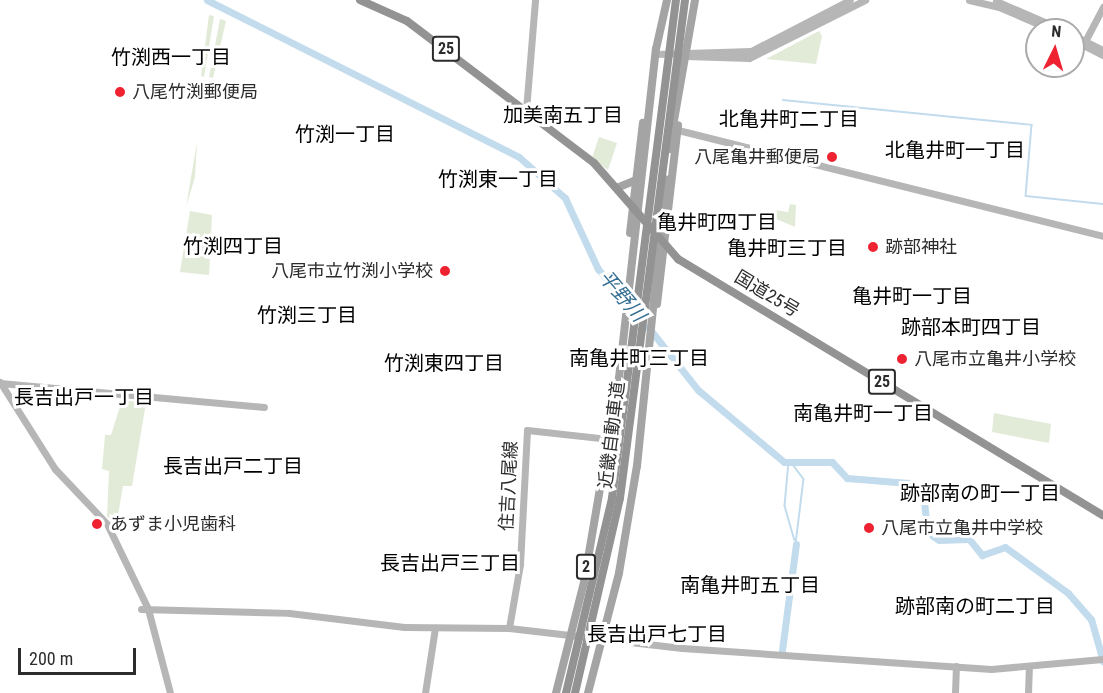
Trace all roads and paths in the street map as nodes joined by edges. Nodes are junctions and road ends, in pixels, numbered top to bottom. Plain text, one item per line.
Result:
1 (360, 0) edge
2 (535, 0) edge
3 (667, 0) edge
4 (676, 0) edge
5 (685, 0) edge
6 (695, 0) edge
7 (850, 0) edge
8 (865, 0) edge
9 (969, 0) edge
10 (993, 0) edge
11 (1103, 7) edge
12 (1026, 18) edge
13 (1036, 18) edge
14 (1085, 44) junction
15 (1103, 50) edge
16 (656, 54) junction
17 (684, 55) junction
18 (1103, 55) edge
19 (682, 73) junction
20 (652, 90) junction
21 (526, 110) junction
22 (678, 129) junction
23 (636, 178) junction
24 (619, 187) junction
25 (670, 198) junction
26 (633, 203) junction
27 (648, 223) junction
28 (1103, 236) edge
29 (629, 243) junction
30 (665, 245) junction
31 (678, 259) junction
32 (662, 268) junction
33 (649, 344) junction
34 (0, 383) edge
35 (614, 404) junction
36 (264, 407) dead end
37 (608, 439) junction
38 (1103, 515) edge
39 (144, 609) junction
40 (435, 628) junction
41 (509, 628) junction
42 (571, 635) junction
43 (604, 639) junction
44 (1103, 659) edge
45 (956, 666) junction
46 (1029, 669) junction
47 (170, 693) edge
48 (425, 693) edge
49 (556, 693) edge
50 (567, 693) edge
51 (575, 693) edge
52 (588, 693) edge
53 (955, 693) edge
54 (1028, 693) edge

1 - 21 highway, 国道25号 / 25
2 - 21 street
3 - 16 main road, 2
4 - 50 highway, 近畿自動車道
5 - 51 highway, 近畿自動車道
6 - 17 main road, 2
7 - 17 street
8 - 17 street
9 - 12 street
10 - 13 street
11 - 14 street
14 - 15 street
14 - 18 street
16 - 17 street
16 - 20 main road, 2
17 - 19 main road, 2
19 - 22 main road, 2
19 - 33 main road, 2
20 - 23 main road
20 - 35 main road, 2
21 - 24 highway, 国道25号 / 25
22 - 25 main road, 2
22 - 28 street
23 - 24 main road
23 - 26 main road
24 - 26 highway, 国道25号 / 25
25 - 27 main road
25 - 30 main road, 2
26 - 27 highway, 国道25号 / 25
26 - 29 main road
27 - 29 main road
27 - 30 highway, 国道25号 / 25
29 - 35 main road
30 - 31 highway, 国道25号 / 25
30 - 32 main road, 2
31 - 32 main road
31 - 38 highway, 国道25号 / 25
32 - 33 main road, 2
33 - 43 main road, 2
34 - 36 street
34 - 39 street
35 - 37 main road, 2
37 - 41 street, 住吉八尾線
37 - 42 main road, 2
39 - 40 street
39 - 47 street
40 - 41 street
40 - 48 street
41 - 42 street
42 - 43 street
42 - 49 main road, 2
43 - 45 street
43 - 52 main road, 2
44 - 46 street
45 - 46 street
45 - 53 street
46 - 54 street

